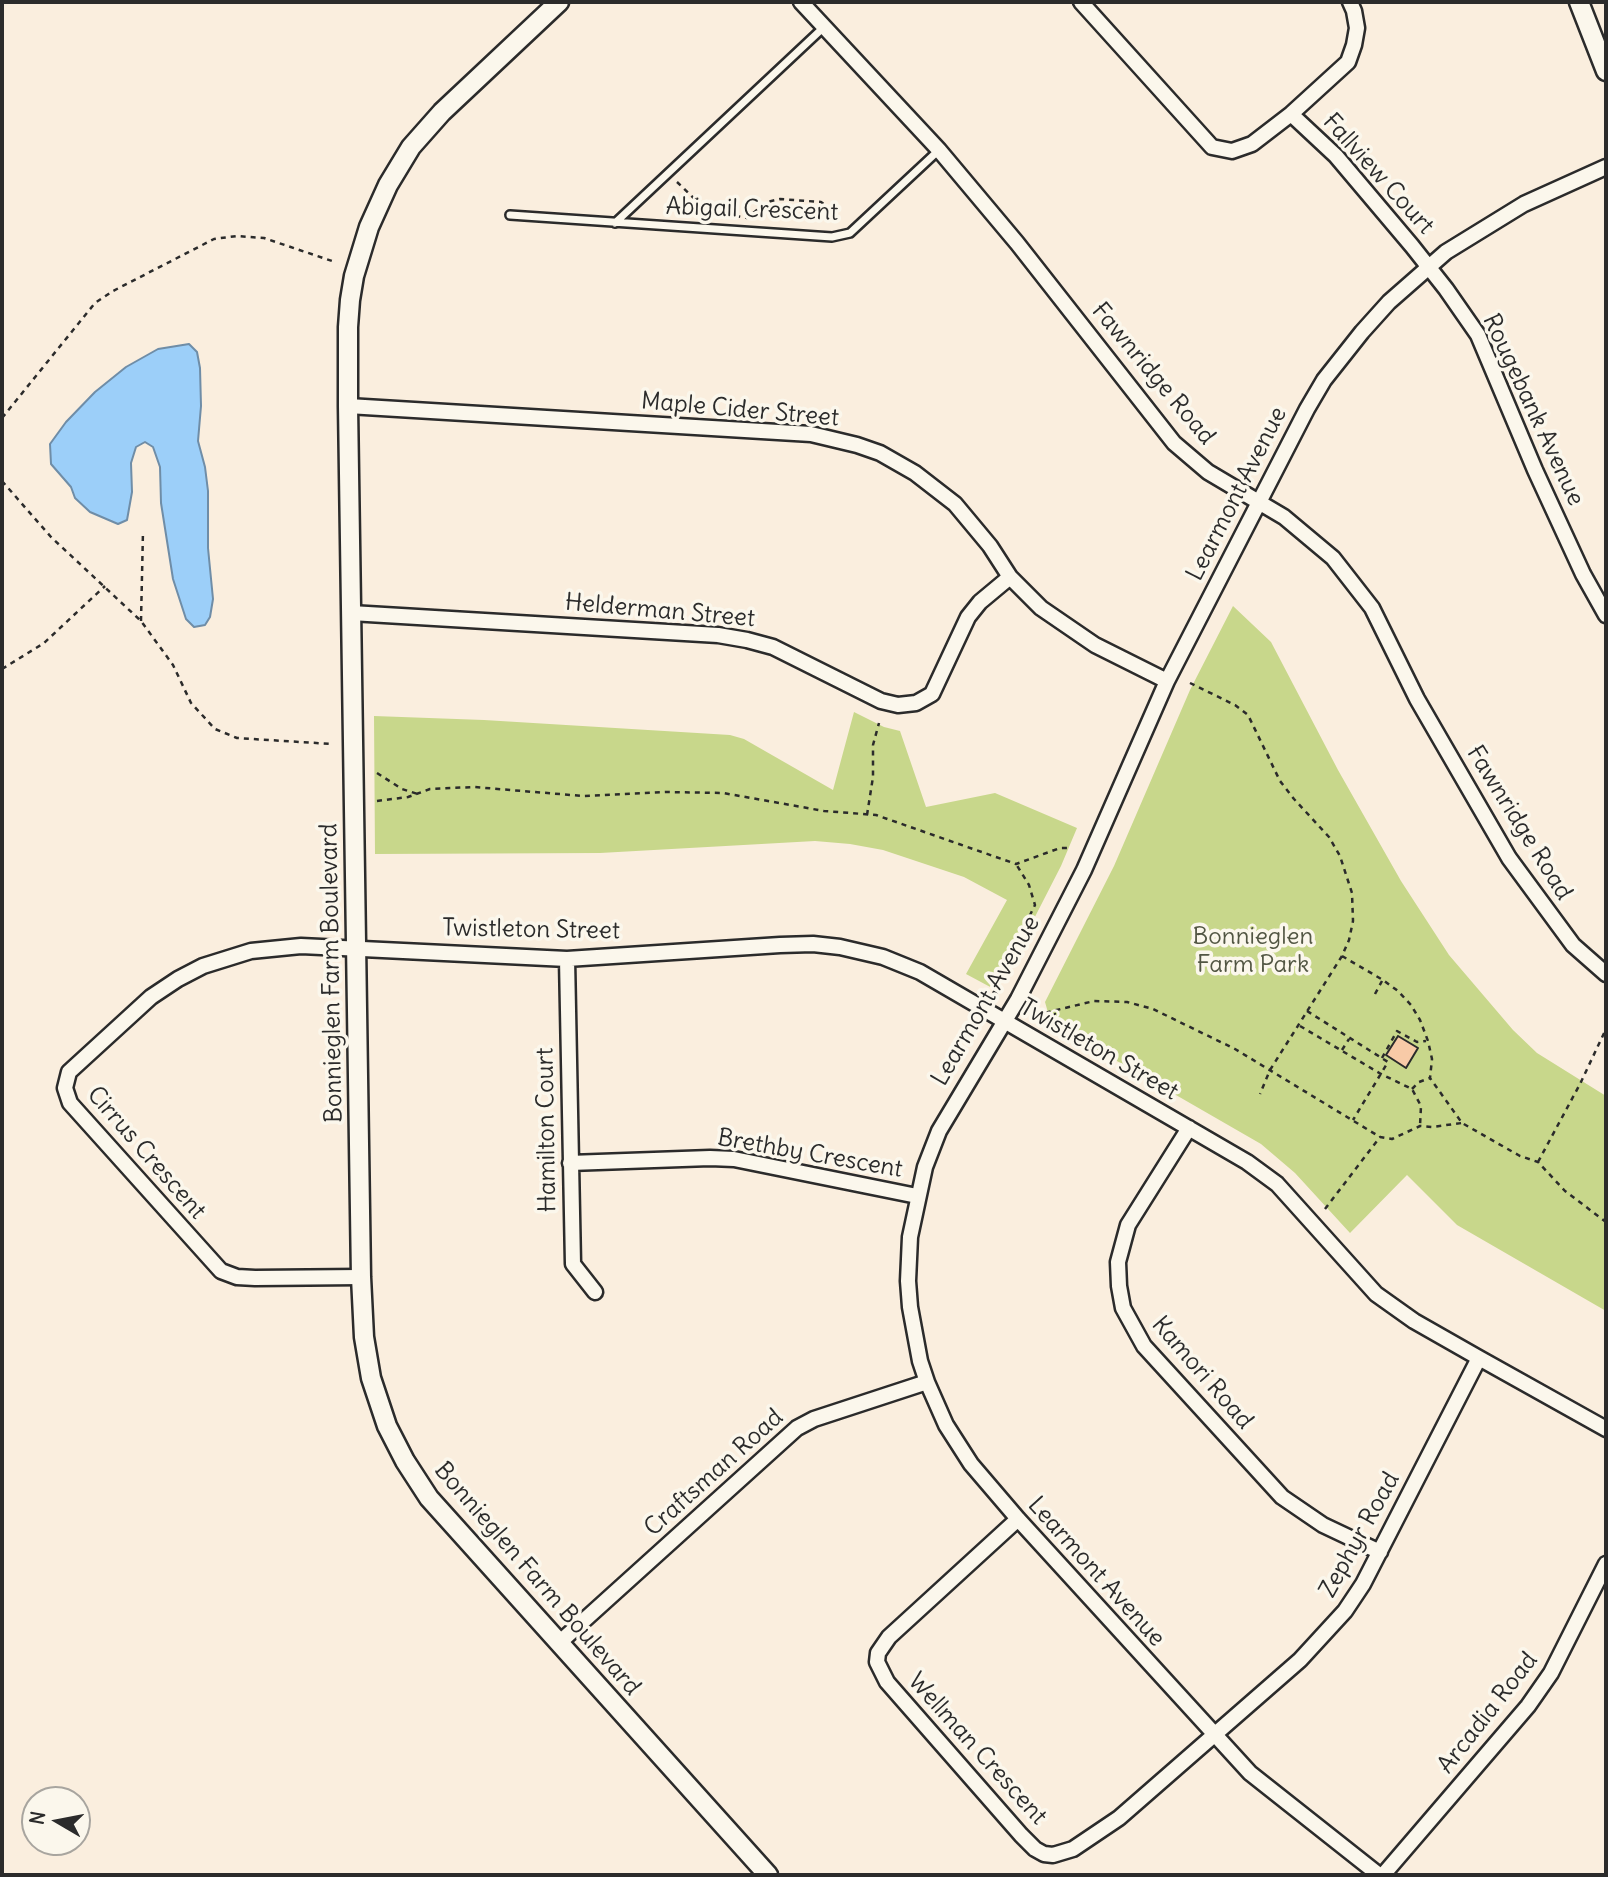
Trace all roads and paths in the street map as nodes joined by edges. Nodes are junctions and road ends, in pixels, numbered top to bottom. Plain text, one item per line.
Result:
1 (559, 2) edge
2 (801, 2) edge
3 (1081, 2) edge
4 (1350, 2) edge
5 (1579, 2) edge
6 (824, 27) junction
7 (1606, 72) edge
8 (1291, 114) junction
9 (939, 150) junction
10 (1606, 167) edge
11 (677, 182) dead end
12 (510, 215) dead end
13 (615, 223) junction
14 (838, 225) dead end
15 (335, 262) dead end
16 (1429, 267) junction
17 (348, 406) junction
18 (2, 418) edge
19 (2, 481) edge
20 (1259, 501) junction
21 (143, 531) dead end
22 (1010, 577) junction
23 (105, 586) junction
24 (351, 613) junction
25 (1606, 615) edge
26 (141, 621) junction
27 (2, 669) edge
28 (1167, 681) junction
29 (1190, 683) dead end
30 (879, 723) dead end
31 (332, 744) dead end
32 (377, 773) dead end
33 (418, 794) junction
34 (377, 801) dead end
35 (867, 815) junction
36 (1071, 848) dead end
37 (1016, 864) junction
38 (357, 948) junction
39 (1342, 956) junction
40 (567, 958) junction
41 (1606, 974) edge
42 (1383, 980) junction
43 (1375, 993) dead end
44 (997, 994) dead end
45 (1307, 1011) junction
46 (1036, 1015) dead end
47 (1006, 1022) junction
48 (1299, 1025) junction
49 (1606, 1029) edge
50 (1349, 1039) junction
51 (1427, 1041) junction
52 (1342, 1050) junction
53 (1382, 1058) junction
54 (1270, 1070) junction
55 (1381, 1074) junction
56 (1430, 1078) junction
57 (1412, 1089) junction
58 (1260, 1094) dead end
59 (1353, 1120) junction
60 (1462, 1123) junction
61 (1420, 1126) junction
62 (1189, 1128) junction
63 (1380, 1138) junction
64 (1538, 1162) junction
65 (570, 1163) junction
66 (917, 1196) junction
67 (1325, 1209) dead end
68 (1606, 1222) edge
69 (361, 1277) junction
70 (595, 1292) dead end
71 (1479, 1359) junction
72 (927, 1382) junction
73 (1606, 1429) edge
74 (1018, 1519) junction
75 (1380, 1552) junction
76 (1606, 1564) edge
77 (558, 1643) junction
78 (1214, 1735) junction
79 (768, 1875) edge
80 (1381, 1875) edge

1 - 17 street, Bonnieglen Farm Boulevard
2 - 6 street, Fawnridge Road
3 - 8 street, Fallview Court
4 - 8 street, Fallview Court
5 - 7 street
6 - 9 street, Fawnridge Road
6 - 13 lane, Abigail Crescent
8 - 16 street, Fallview Court
9 - 13 lane, Abigail Crescent
9 - 20 street, Fawnridge Road
10 - 16 street, Learmont Avenue
11 - 14 path
12 - 13 lane, Abigail Crescent
15 - 18 path
16 - 20 street, Learmont Avenue
16 - 25 street, Rougebank Avenue
17 - 22 street, Maple Cider Street
17 - 24 street, Bonnieglen Farm Boulevard
19 - 23 path
20 - 28 street, Learmont Avenue
20 - 41 street, Fawnridge Road
21 - 26 path
22 - 24 street, Helderman Street
22 - 28 street, Maple Cider Street
23 - 26 path
23 - 27 path
24 - 38 street, Bonnieglen Farm Boulevard
26 - 31 path
28 - 47 street, Learmont Avenue
29 - 39 path
30 - 35 path
32 - 33 path
33 - 34 path
33 - 35 path
35 - 37 path
36 - 37 path
37 - 44 path
38 - 40 street, Twistleton Street
38 - 69 street, Bonnieglen Farm Boulevard
38 - 69 street, Cirrus Crescent
39 - 42 path
39 - 45 path
40 - 47 street, Twistleton Street
40 - 65 street, Hamilton Court
42 - 43 path
42 - 51 path
45 - 48 path
45 - 50 path
46 - 54 path
47 - 62 street, Twistleton Street
47 - 66 street, Learmont Avenue
48 - 52 path
48 - 54 path
49 - 64 path
50 - 52 path
50 - 53 path
51 - 53 path
51 - 56 path
52 - 55 path
53 - 55 path
54 - 58 path
54 - 59 path
55 - 57 path
55 - 59 path
56 - 57 path
56 - 60 path
57 - 61 path
59 - 63 path
60 - 61 path
60 - 64 path
61 - 63 path
62 - 71 street, Twistleton Street
62 - 75 street, Kamori Road
63 - 67 path
64 - 68 path
65 - 66 street, Brethby Crescent
65 - 70 street, Hamilton Court
66 - 72 street, Learmont Avenue
69 - 77 street, Bonnieglen Farm Boulevard
71 - 73 street, Twistleton Street
71 - 75 street, Zephyr Road
72 - 74 street, Learmont Avenue
72 - 77 street, Craftsman Road
74 - 78 street, Learmont Avenue
74 - 78 street, Wellman Crescent
75 - 78 street, Zephyr Road
76 - 80 street, Arcadia Road
77 - 79 street, Bonnieglen Farm Boulevard
78 - 80 street, Learmont Avenue

